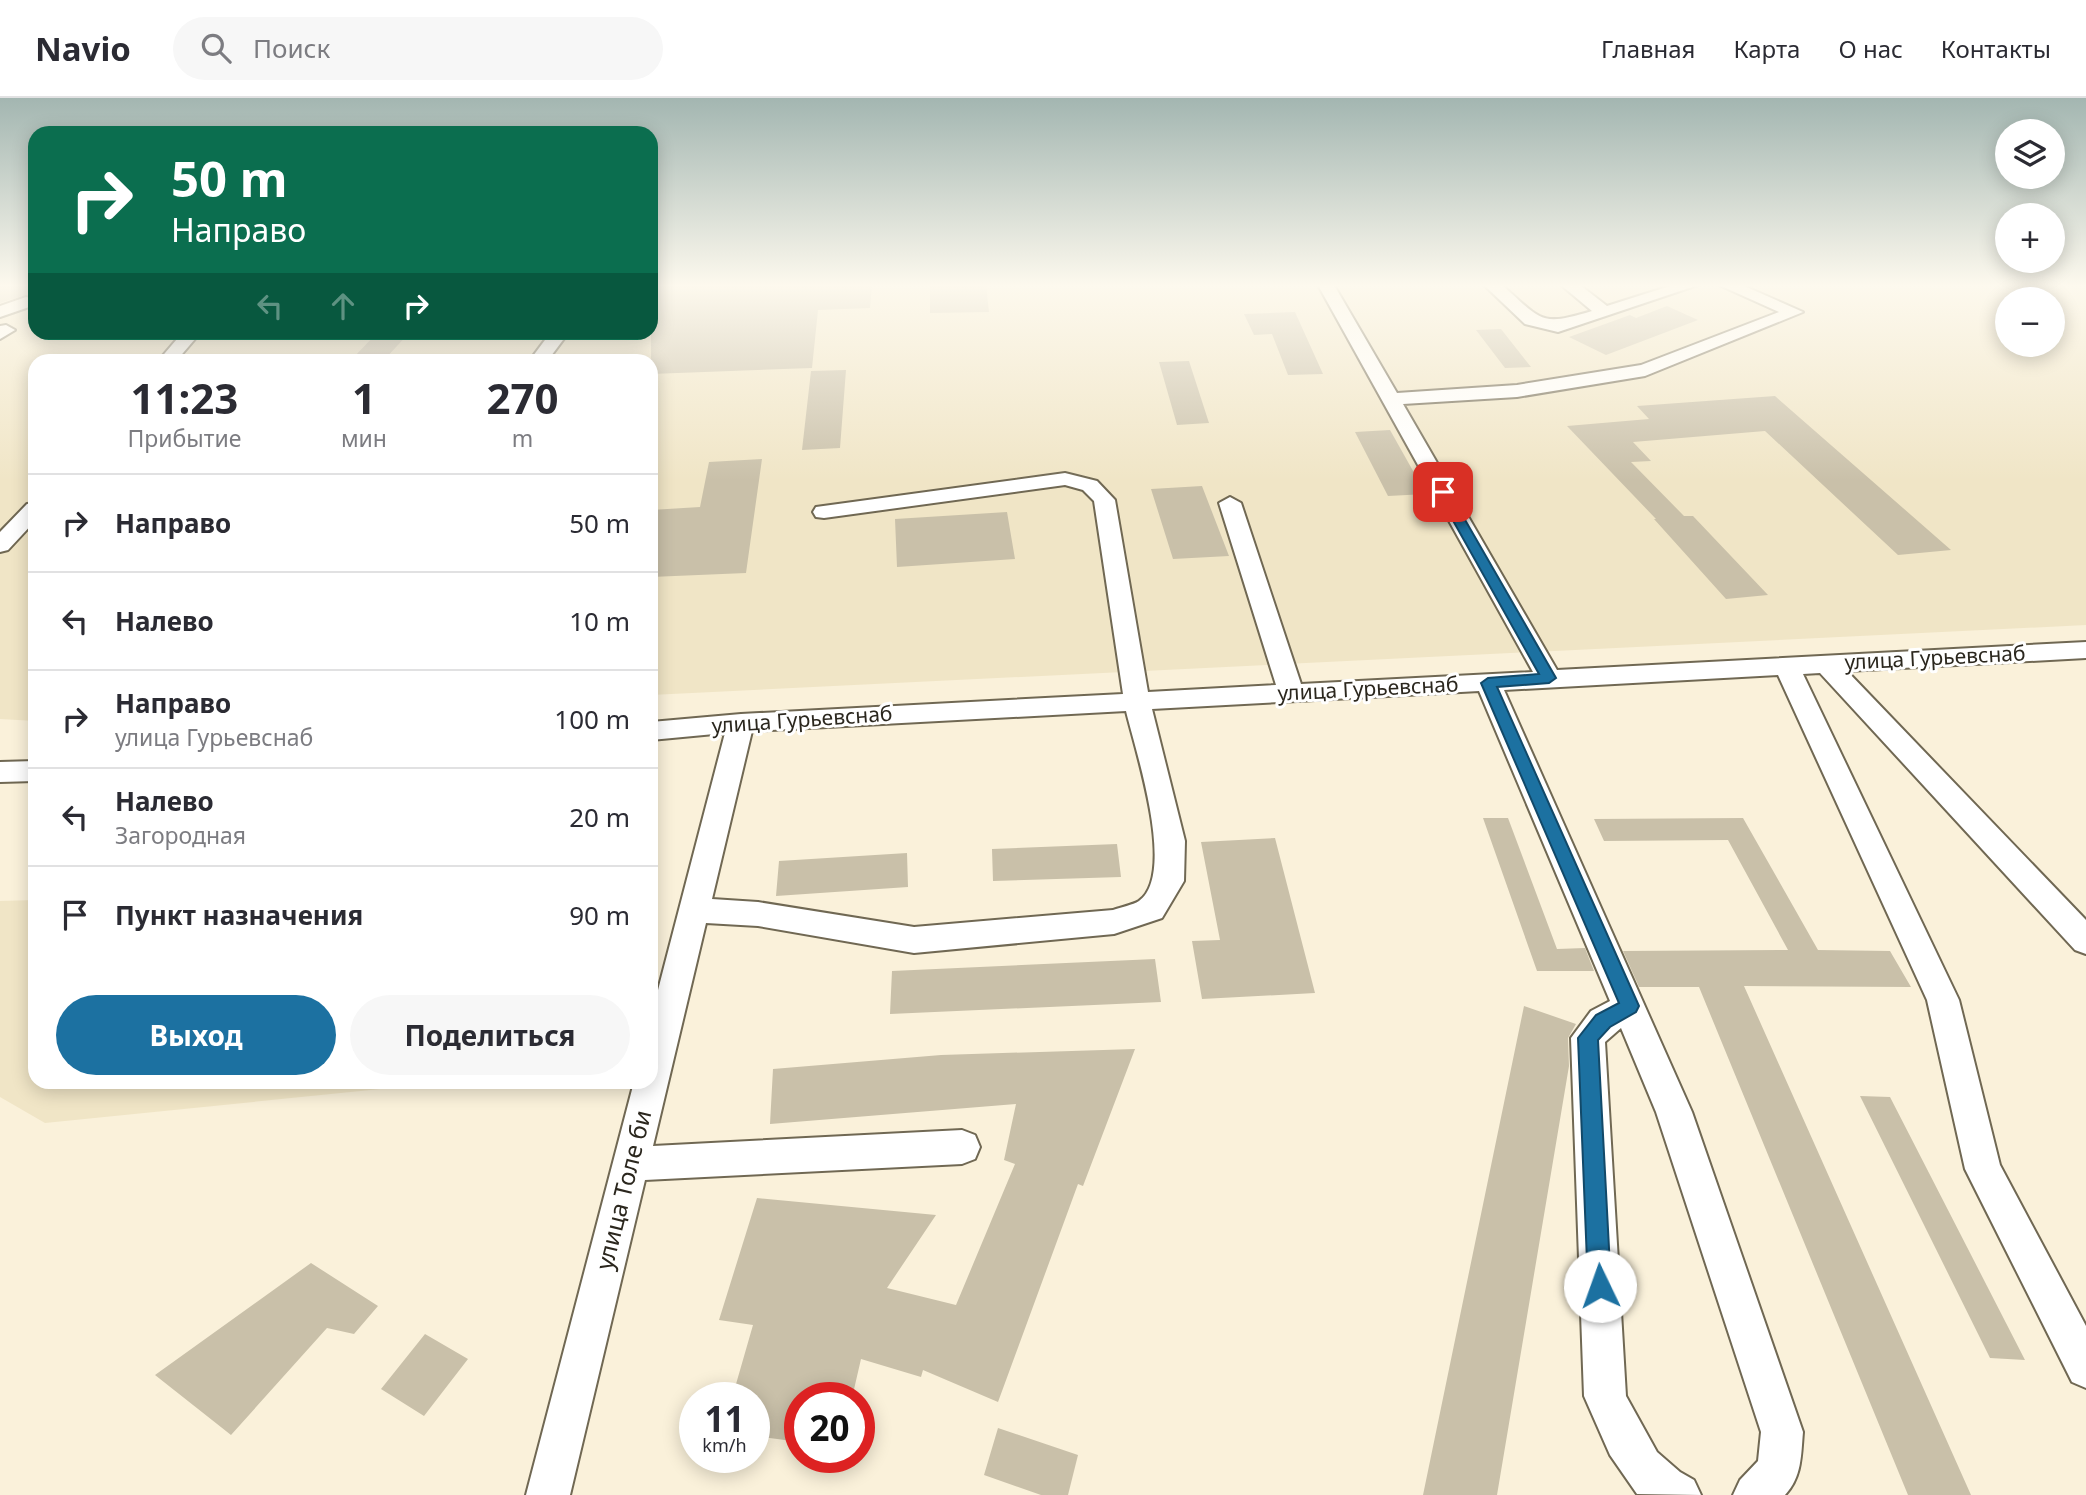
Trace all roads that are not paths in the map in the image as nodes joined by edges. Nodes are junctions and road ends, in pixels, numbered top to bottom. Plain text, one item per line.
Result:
1 (1363, 350) edge
2 (1696, 350) edge
3 (1390, 399) junction
4 (1230, 503) dead end
5 (824, 512) dead end
6 (28, 516) edge
7 (0, 545) edge
8 (2086, 650) edge
9 (1827, 664) junction
10 (1787, 667) junction
11 (1549, 678) junction
12 (1488, 683) junction
13 (1291, 693) junction
14 (1137, 701) junction
15 (741, 723) junction
16 (658, 730) edge
17 (28, 771) edge
18 (0, 772) edge
19 (695, 910) junction
20 (2086, 941) edge
21 (1630, 1006) junction
22 (658, 1057) edge
23 (650, 1089) edge
24 (962, 1147) dead end
25 (631, 1164) junction
26 (2086, 1368) edge
27 (548, 1495) edge
28 (1679, 1495) edge
29 (1755, 1495) edge

1 - 3 street
2 - 3 street
3 - 11 street
4 - 13 street
5 - 14 street
6 - 7 street
8 - 9 street, улица Гурьевснаб
9 - 10 street, улица Гурьевснаб
9 - 20 street
10 - 11 street, улица Гурьевснаб
10 - 26 street
11 - 12 street, улица Гурьевснаб
12 - 13 street, улица Гурьевснаб
12 - 21 street
13 - 14 street, улица Гурьевснаб
14 - 15 street, улица Гурьевснаб
14 - 19 street
15 - 16 street, улица Гурьевснаб
15 - 19 street, улица Толе би
17 - 18 street
19 - 22 street, улица Толе би
21 - 28 street
21 - 29 street
23 - 25 street, улица Толе би
24 - 25 street
25 - 27 street, улица Толе би

